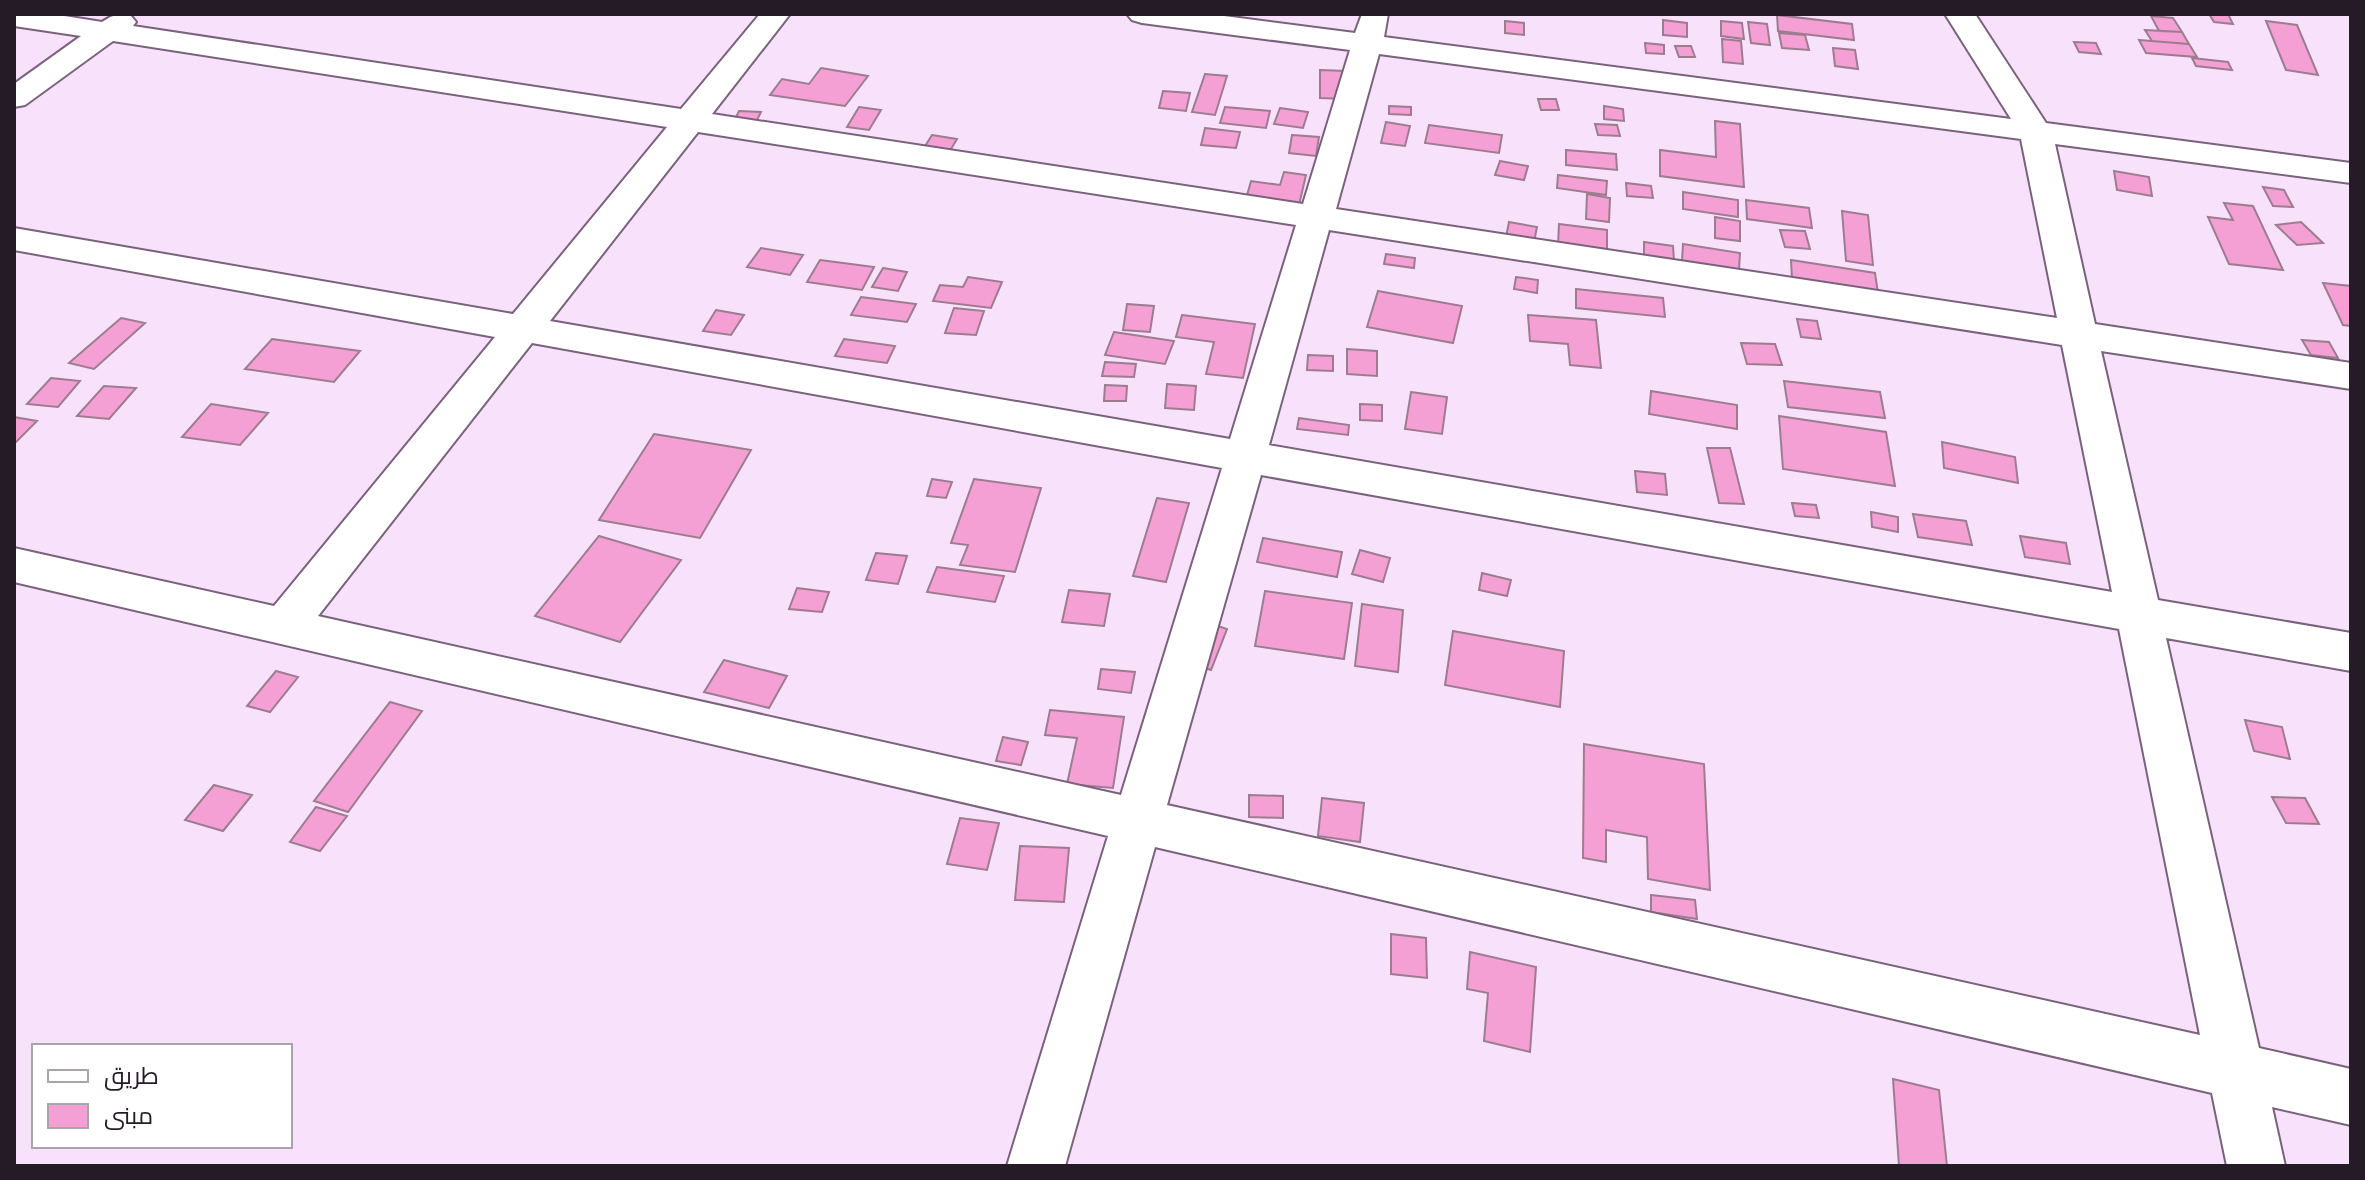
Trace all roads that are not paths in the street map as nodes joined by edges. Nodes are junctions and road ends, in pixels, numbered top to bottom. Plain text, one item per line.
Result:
1 (775, 14) edge
2 (1142, 14) edge
3 (1960, 14) edge
4 (14, 17) edge
5 (120, 22) edge
6 (1372, 29) edge
7 (14, 98) edge
8 (689, 121) junction
9 (2036, 132) junction
10 (2351, 173) edge
11 (1317, 217) junction
12 (14, 239) edge
13 (522, 329) junction
14 (2077, 334) junction
15 (2351, 376) edge
16 (1246, 457) junction
17 (14, 565) edge
18 (2137, 614) junction
19 (284, 626) junction
20 (2351, 652) edge
21 (1138, 820) junction
22 (2235, 1070) junction
23 (2351, 1097) edge
24 (1036, 1166) edge
25 (2256, 1166) edge

1 - 8 street
2 - 6 street
3 - 9 street
4 - 5 street
5 - 7 street
5 - 8 street
6 - 9 street
6 - 11 street
8 - 11 street
8 - 13 street
9 - 10 street
9 - 14 street
11 - 14 street
11 - 16 street
12 - 13 street
13 - 16 street
13 - 19 street
14 - 15 street
14 - 18 street
16 - 18 street
16 - 21 street
17 - 19 street
18 - 20 street
18 - 22 street
19 - 21 street
21 - 22 street
21 - 24 street
22 - 23 street
22 - 25 street

